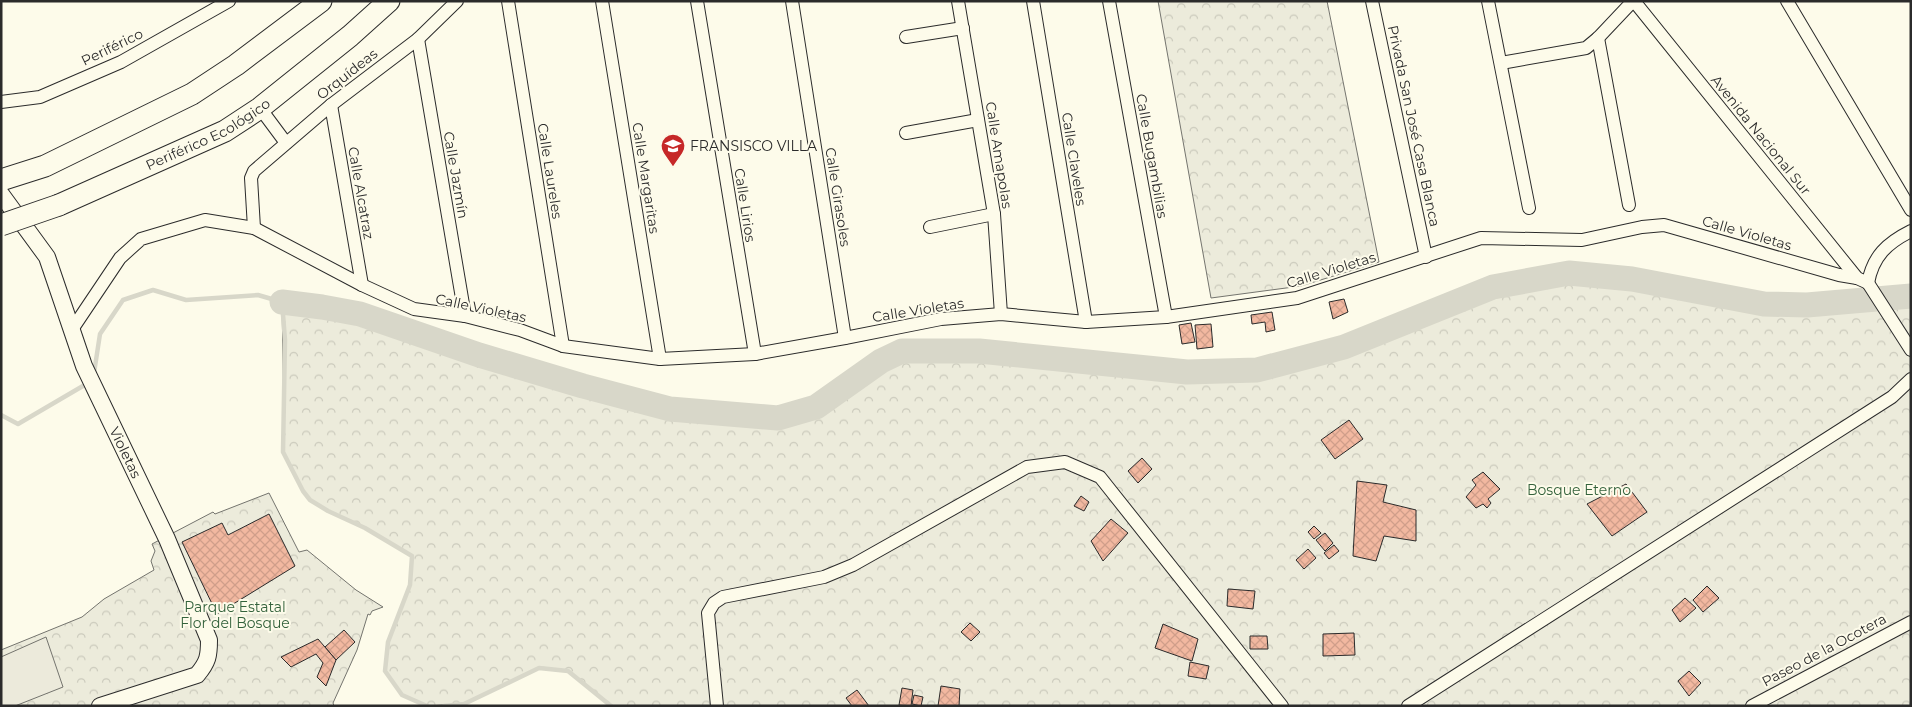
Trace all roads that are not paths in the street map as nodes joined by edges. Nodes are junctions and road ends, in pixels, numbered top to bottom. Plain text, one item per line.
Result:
1 (229, 1) edge
2 (320, 1) edge
3 (388, 1) edge
4 (457, 1) edge
5 (508, 1) edge
6 (602, 1) edge
7 (696, 1) edge
8 (792, 1) edge
9 (958, 1) edge
10 (1033, 1) edge
11 (1109, 1) edge
12 (1372, 1) edge
13 (1488, 1) edge
14 (1634, 1) edge
15 (1787, 1) edge
16 (962, 28) junction
17 (906, 37) dead end
18 (1598, 38) junction
19 (418, 39) junction
20 (1501, 63) junction
21 (1, 102) edge
22 (331, 105) junction
23 (260, 108) junction
24 (978, 120) junction
25 (906, 133) dead end
26 (286, 143) junction
27 (1, 180) edge
28 (1, 194) edge
29 (1629, 205) dead end
30 (1529, 208) dead end
31 (1911, 210) edge
32 (994, 214) junction
33 (1, 225) edge
34 (930, 227) dead end
35 (254, 228) junction
36 (1911, 231) edge
37 (1426, 256) junction
38 (362, 285) junction
39 (1866, 285) junction
40 (1001, 314) junction
41 (465, 316) junction
42 (1166, 317) junction
43 (1086, 322) junction
44 (72, 331) junction
45 (845, 338) junction
46 (563, 346) junction
47 (1911, 350) edge
48 (755, 354) junction
49 (660, 359) junction
50 (1911, 379) edge
51 (1911, 622) edge
52 (100, 706) edge
53 (717, 706) edge
54 (1282, 706) edge
55 (1408, 706) edge
56 (1752, 706) edge

1 - 21 street, Periférico
2 - 27 highway
3 - 23 highway, Periférico Ecológico
4 - 19 street, Orquídeas
5 - 46 street, Calle Laureles
6 - 49 street, Calle Margaritas
7 - 48 street, Calle Lirios
8 - 45 street, Calle Girasoles
9 - 16 street, Calle Amapolas
10 - 43 street, Calle Claveles
11 - 42 street, Calle Bugambilias
12 - 37 street, Privada San José Casa Blanca
13 - 20 street
14 - 18 street
14 - 39 street, Avenida Nacional Sur
15 - 31 street
16 - 17 street
16 - 24 street, Calle Amapolas
18 - 20 street
18 - 29 street
19 - 22 street, Orquídeas
19 - 41 street, Calle Jazmín
20 - 30 street
22 - 26 street, Orquídeas
22 - 38 street, Calle Alcatraz
23 - 26 street
23 - 33 highway, Periférico Ecológico, bridge
24 - 25 street
24 - 32 street, Calle Amapolas
26 - 35 street, Orquídeas
28 - 44 street, Violetas
32 - 34 street
32 - 40 street, Calle Amapolas
35 - 38 street, Calle Violetas
35 - 44 street, Calle Violetas
36 - 39 street
37 - 39 street, Calle Violetas
37 - 42 street, Calle Violetas
38 - 41 street, Calle Violetas
39 - 47 street, Avenida Nacional Sur
40 - 43 street, Calle Violetas
40 - 45 street, Calle Violetas
41 - 46 street, Calle Violetas
42 - 43 street, Calle Violetas
44 - 52 street, Violetas
45 - 48 street, Calle Violetas
46 - 49 street, Calle Violetas
48 - 49 street, Calle Violetas
50 - 55 street
51 - 56 street, Paseo de la Ocotera
53 - 54 street

